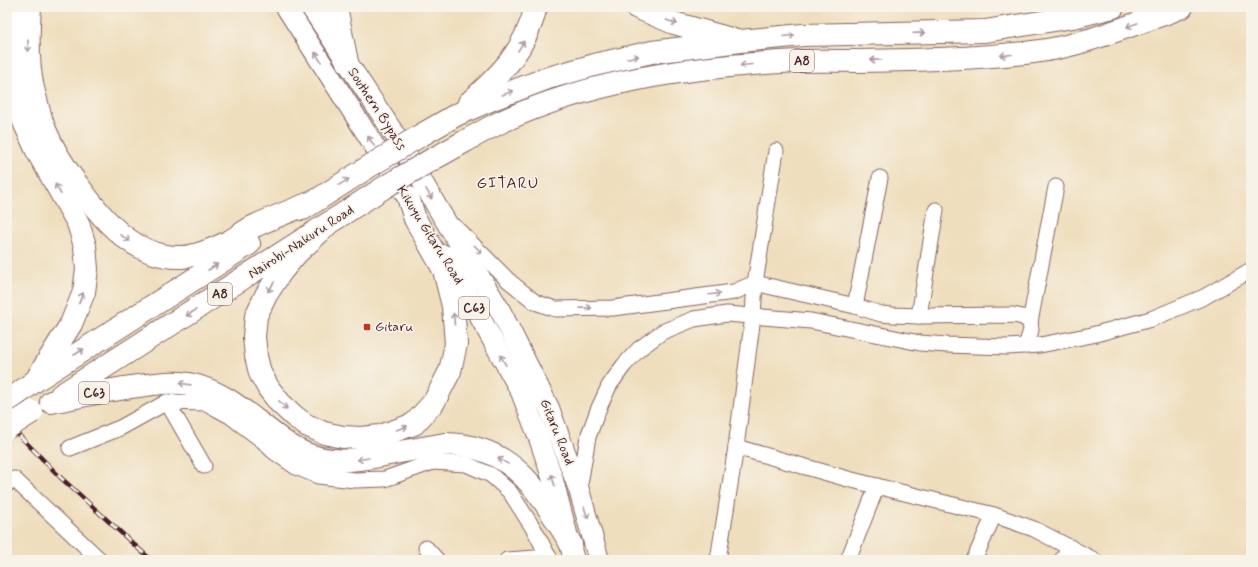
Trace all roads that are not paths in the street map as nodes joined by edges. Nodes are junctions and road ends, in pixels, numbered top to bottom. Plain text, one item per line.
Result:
1 (10, 7) edge
2 (30, 7) edge
3 (286, 7) edge
4 (311, 7) edge
5 (336, 7) edge
6 (536, 7) edge
7 (636, 7) edge
8 (1113, 7) edge
9 (1182, 7) edge
10 (740, 41) junction
11 (347, 62) junction
12 (456, 115) junction
13 (776, 151) dead end
14 (880, 178) dead end
15 (1056, 187) dead end
16 (408, 198) junction
17 (315, 201) junction
18 (936, 210) dead end
19 (440, 212) junction
20 (325, 227) junction
21 (1251, 270) edge
22 (755, 283) junction
23 (855, 306) junction
24 (753, 316) junction
25 (919, 316) junction
26 (1030, 322) junction
27 (1026, 346) junction
28 (20, 392) edge
29 (51, 402) junction
30 (167, 402) junction
31 (7, 428) edge
32 (736, 447) junction
33 (70, 448) dead end
34 (204, 466) dead end
35 (7, 484) edge
36 (877, 486) junction
37 (579, 490) junction
38 (994, 515) junction
39 (1070, 547) junction
40 (426, 548) dead end
41 (572, 552) edge
42 (550, 558) edge
43 (100, 560) edge
44 (437, 560) edge
45 (507, 560) edge
46 (599, 560) edge
47 (718, 560) edge
48 (848, 560) edge
49 (974, 560) edge
50 (1062, 560) edge
51 (1094, 560) edge

28 -> 1 highway
2 -> 17 highway
16 -> 3 main road, Kikuyu Gitaru Road / C63
4 - 11 main road, Southern Bypass / C63
5 - 11 highway
12 -> 6 highway
7 -> 10 highway
10 -> 8 highway, A8
9 -> 20 highway, Nairobi-Nakuru Road / A8, bridge
12 -> 10 highway, A8
11 -> 19 main road, Southern Bypass / C63
17 -> 12 highway, Nairobi-Nakuru Road / A8, bridge
13 - 22 street
14 - 23 street
15 - 26 street
20 -> 16 highway
41 -> 16 main road, Kikuyu Gitaru Road / C63
28 -> 17 highway, Nairobi-Nakuru Road / A8
18 - 25 street
19 -> 22 street
19 - 37 main road, Gitaru Road / C63
20 -> 29 highway, Nairobi-Nakuru Road / A8
21 - 27 street
22 - 23 street
22 - 24 street
23 - 25 street
24 - 27 street
24 - 32 street
24 - 37 street
25 - 26 street
26 - 27 street
29 - 31 highway, Nairobi-Nakuru Road / A8, bridge
41 -> 29 highway, C63
30 - 33 street
30 - 34 street
30 - 42 street
32 - 36 street
32 - 47 street
35 - 43 street
36 - 38 street
36 - 48 street
37 -> 46 main road, Gitaru Road / C63
38 - 39 street
38 - 49 street
39 - 50 street
39 - 51 street
40 - 44 street
42 - 45 street

